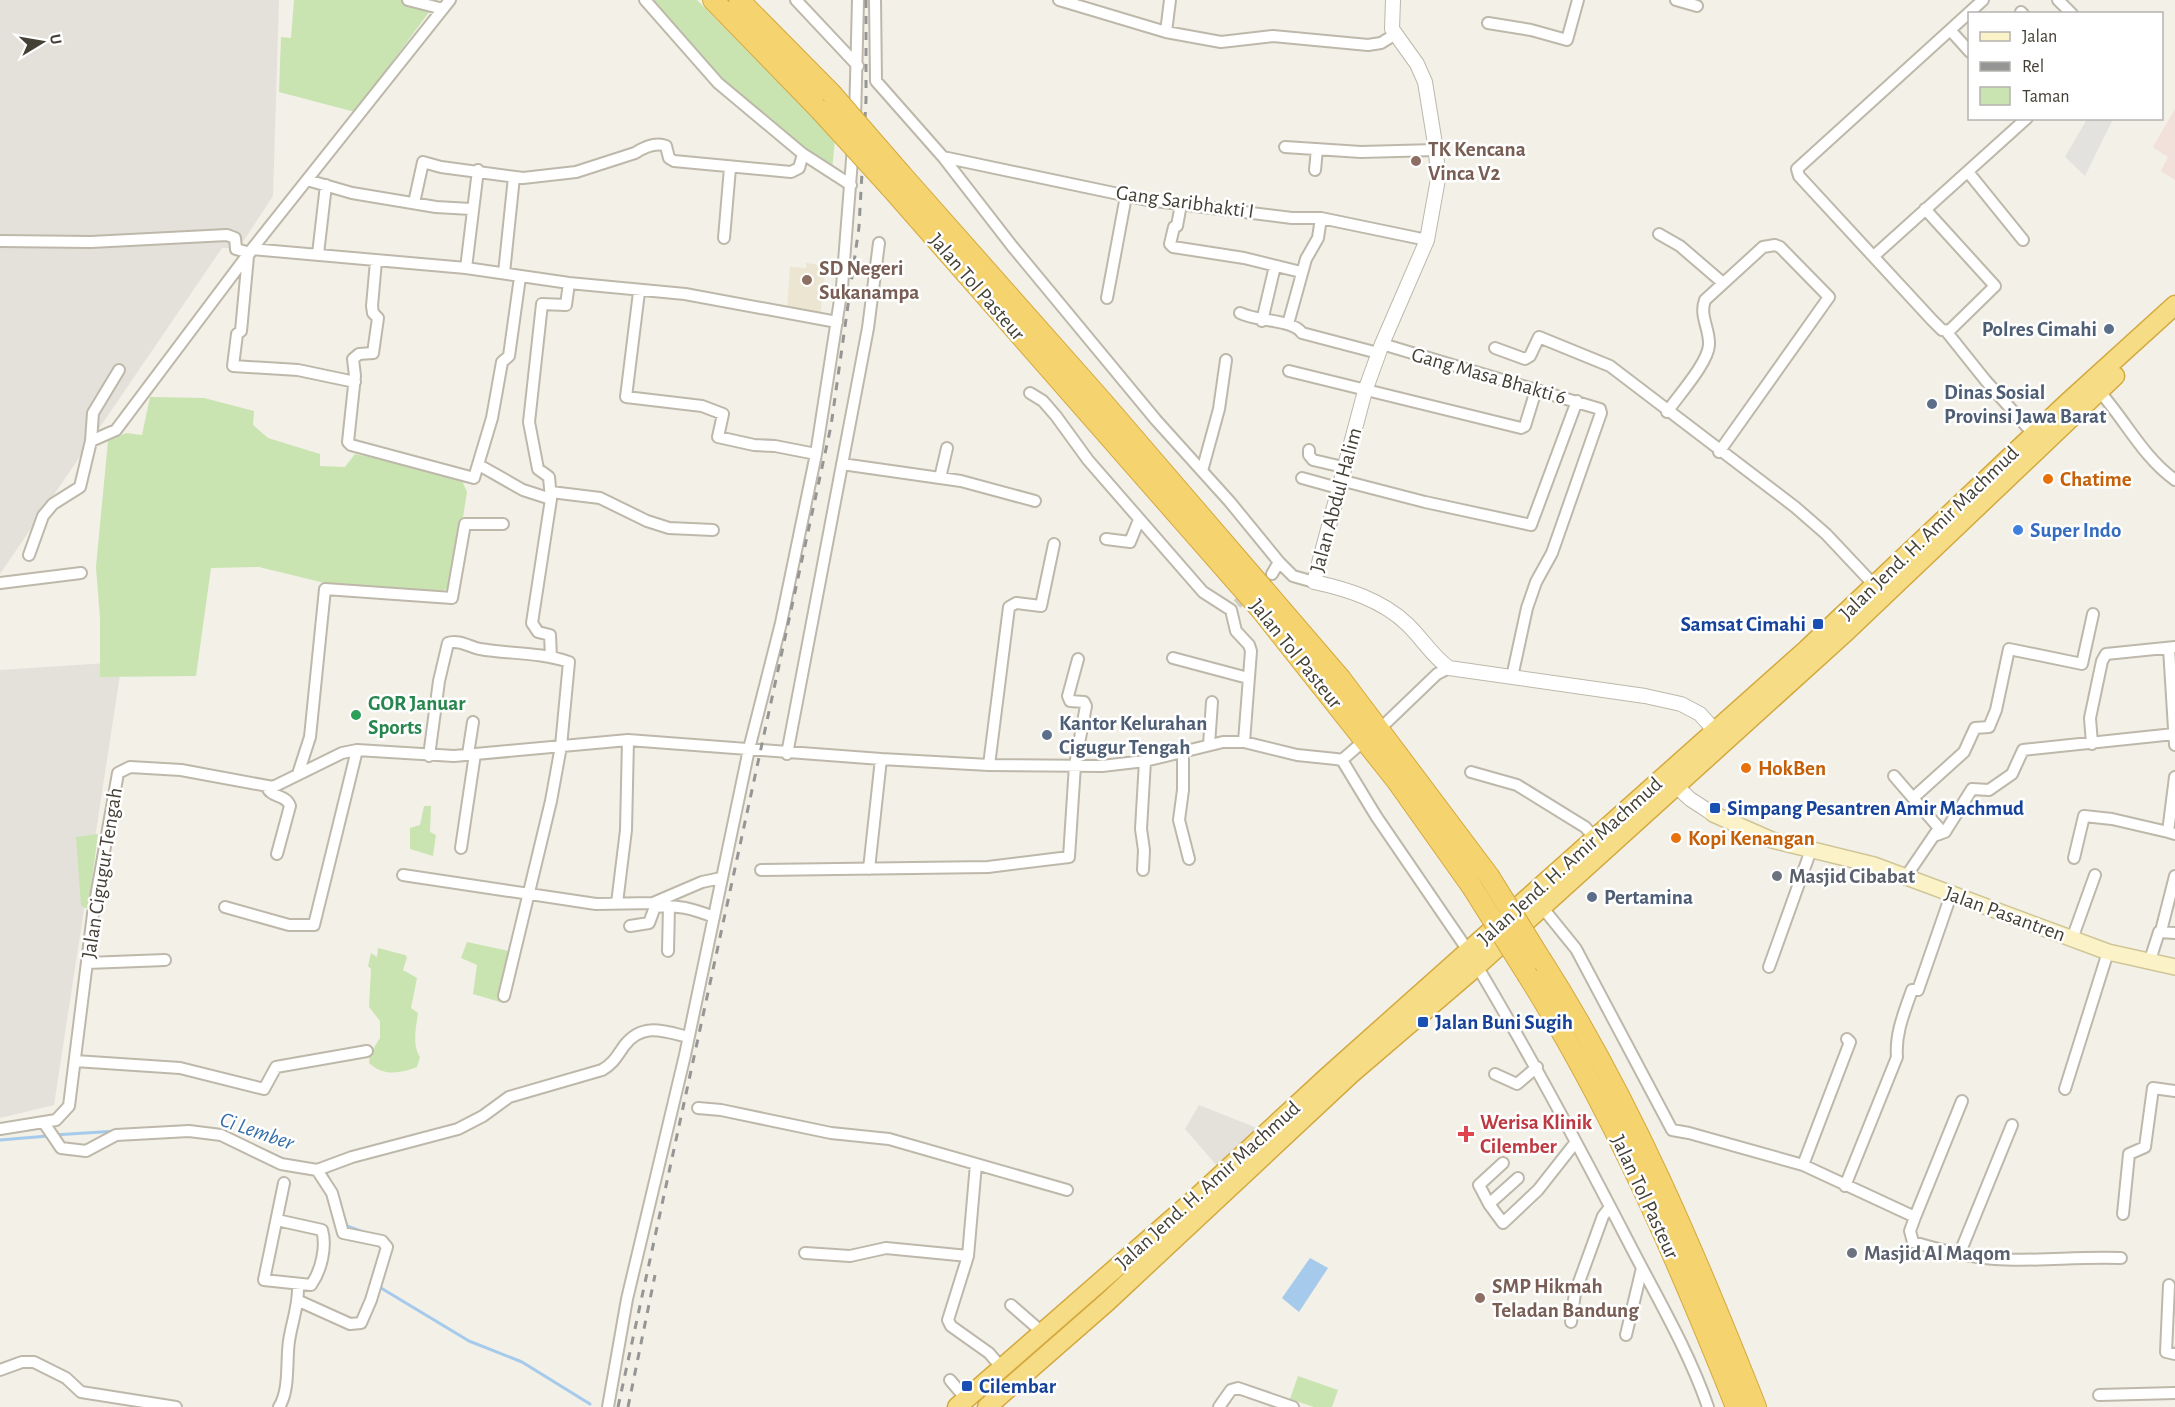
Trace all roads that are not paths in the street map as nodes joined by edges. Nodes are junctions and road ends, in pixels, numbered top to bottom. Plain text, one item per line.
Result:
1 (408, 0) edge
2 (645, 0) edge
3 (713, 0) edge
4 (739, 0) edge
5 (796, 0) edge
6 (858, 0) edge
7 (875, 0) edge
8 (1059, 0) edge
9 (1170, 0) edge
10 (1393, 0) edge
11 (1578, 0) edge
12 (1983, 0) edge
13 (2058, 0) edge
14 (447, 4) edge
15 (1970, 12) edge
16 (2070, 12) edge
17 (1968, 14) edge
18 (1488, 23) dead end
19 (1950, 31) junction
20 (1166, 32) junction
21 (1394, 35) junction
22 (1968, 50) edge
23 (858, 66) junction
24 (2025, 120) edge
25 (1285, 147) dead end
26 (1317, 149) junction
27 (1436, 150) junction
28 (803, 154) junction
29 (943, 157) junction
30 (730, 168) junction
31 (478, 170) junction
32 (1315, 170) dead end
33 (1968, 172) junction
34 (514, 177) junction
35 (307, 180) junction
36 (896, 181) junction
37 (326, 184) junction
38 (851, 185) junction
39 (1126, 196) junction
40 (414, 202) junction
41 (1181, 204) junction
42 (471, 209) junction
43 (1925, 209) junction
44 (1321, 218) junction
45 (1659, 234) dead end
46 (724, 238) dead end
47 (1427, 240) junction
48 (2023, 240) dead end
49 (0, 241) edge
50 (879, 243) dead end
51 (250, 253) junction
52 (318, 254) junction
53 (1875, 255) junction
54 (376, 261) junction
55 (1275, 266) junction
56 (466, 268) junction
57 (1301, 272) junction
58 (504, 273) junction
59 (520, 277) junction
60 (569, 283) junction
61 (1722, 284) junction
62 (639, 292) junction
63 (1107, 298) dead end
64 (2175, 305) edge
65 (1240, 313) dead end
66 (2175, 320) edge
67 (1262, 321) junction
68 (837, 322) junction
69 (1288, 324) junction
70 (1946, 331) junction
71 (1496, 348) dead end
72 (1380, 349) junction
73 (1226, 360) dead end
74 (119, 370) dead end
75 (1289, 371) dead end
76 (355, 382) junction
77 (1536, 390) junction
78 (1365, 391) junction
79 (2099, 391) junction
80 (1030, 393) dead end
81 (1577, 401) junction
82 (1667, 412) junction
83 (2039, 440) junction
84 (91, 441) junction
85 (947, 448) dead end
86 (1309, 450) dead end
87 (1719, 452) junction
88 (816, 454) junction
89 (842, 464) junction
90 (479, 465) junction
91 (1202, 471) junction
92 (940, 478) junction
93 (1302, 478) dead end
94 (1340, 478) junction
95 (1158, 480) junction
96 (2175, 480) edge
97 (551, 496) junction
98 (1035, 501) dead end
99 (1139, 520) junction
100 (503, 524) dead end
101 (713, 530) dead end
102 (1106, 539) dead end
103 (1054, 544) dead end
104 (29, 555) dead end
105 (1279, 562) junction
106 (81, 573) dead end
107 (1272, 574) tunnel mouth
108 (1314, 582) junction
109 (0, 583) edge
110 (1875, 586) junction
111 (2093, 614) dead end
112 (2172, 648) edge
113 (551, 657) junction
114 (1173, 658) dead end
115 (1078, 659) dead end
116 (1449, 668) junction
117 (1512, 677) junction
118 (1248, 678) junction
119 (1212, 702) dead end
120 (473, 722) dead end
121 (1386, 723) dead end
122 (1715, 730) junction
123 (2174, 734) edge
124 (628, 740) junction
125 (1244, 742) junction
126 (2092, 744) junction
127 (1209, 745) junction
128 (2175, 745) edge
129 (561, 746) junction
130 (1358, 746) dead end
131 (749, 749) junction
132 (357, 750) junction
133 (1183, 751) junction
134 (471, 754) junction
135 (788, 754) junction
136 (429, 756) junction
137 (880, 759) junction
138 (1342, 760) junction
139 (1145, 761) junction
140 (989, 765) junction
141 (1075, 765) junction
142 (1471, 772) dead end
143 (298, 774) junction
144 (1894, 776) dead end
145 (2175, 777) edge
146 (1676, 784) junction
147 (267, 787) junction
148 (1912, 798) junction
149 (1713, 814) joint
150 (2172, 833) edge
151 (1591, 834) junction
152 (1934, 836) junction
153 (461, 848) dead end
154 (1811, 850) junction
155 (277, 854) dead end
156 (2074, 858) dead end
157 (1189, 859) dead end
158 (869, 869) junction
159 (761, 870) dead end
160 (1143, 870) dead end
161 (403, 875) dead end
162 (2095, 876) dead end
163 (2175, 876) edge
164 (722, 878) junction
165 (1905, 878) junction
166 (526, 895) junction
167 (1951, 895) junction
168 (617, 903) junction
169 (669, 906) junction
170 (225, 907) dead end
171 (1542, 907) junction
172 (714, 917) junction
173 (630, 926) dead end
174 (2161, 931) junction
175 (2175, 933) edge
176 (2072, 939) junction
177 (668, 951) dead end
178 (2108, 952) junction
179 (1474, 959) junction
180 (165, 960) dead end
181 (87, 963) junction
182 (2149, 963) junction
183 (1769, 967) dead end
184 (2175, 967) edge
185 (504, 996) dead end
186 (688, 1037) junction
187 (1848, 1039) dead end
188 (367, 1051) dead end
189 (75, 1061) junction
190 (1537, 1067) junction
191 (1495, 1074) dead end
192 (2065, 1089) dead end
193 (2175, 1091) edge
194 (1962, 1101) dead end
195 (698, 1108) dead end
196 (2012, 1125) dead end
197 (0, 1129) edge
198 (48, 1131) junction
199 (1575, 1143) junction
200 (1503, 1162) dead end
201 (976, 1164) junction
202 (1803, 1165) junction
203 (321, 1168) junction
204 (1518, 1178) dead end
205 (284, 1183) dead end
206 (1845, 1186) junction
207 (1067, 1190) dead end
208 (1489, 1204) junction
209 (1610, 1207) junction
210 (2123, 1214) dead end
211 (1915, 1217) junction
212 (277, 1220) junction
213 (805, 1253) dead end
214 (1959, 1255) junction
215 (968, 1256) junction
216 (2121, 1258) dead end
217 (1642, 1268) junction
218 (298, 1285) junction
219 (2169, 1285) dead end
220 (1094, 1288) junction
221 (299, 1301) junction
222 (1107, 1302) junction
223 (1011, 1305) dead end
224 (1571, 1322) dead end
225 (1042, 1332) junction
226 (1626, 1335) dead end
227 (2175, 1354) edge
228 (1001, 1367) junction
229 (0, 1370) edge
230 (950, 1380) dead end
231 (2175, 1393) edge
232 (2098, 1395) dead end
233 (962, 1403) edge
234 (157, 1405) edge
235 (989, 1406) edge
236 (176, 1407) edge
237 (279, 1407) edge
238 (608, 1407) edge
239 (1219, 1407) edge
240 (1293, 1407) edge
241 (1708, 1407) edge
242 (1736, 1407) edge
243 (1756, 1407) edge

1 - 14 street
2 - 28 street
3 - 36 highway, Jalan Tol Pasteur, bridge
4 - 36 highway, Jalan Tol Pasteur, bridge
5 - 23 street
6 - 23 street
7 - 29 street
8 - 20 street
9 - 20 street
10 - 21 street
11 - 18 street
12 - 15 street
13 - 16 street
14 - 35 street
17 - 19 street
19 - 22 street
19 - 53 street
20 - 21 street
21 - 27 street, Jalan Abdul Halim
23 - 38 street
24 - 33 street
25 - 26 street
26 - 27 street
26 - 32 street
27 - 47 street, Jalan Abdul Halim
28 - 30 street
28 - 38 street
29 - 39 street, Gang Saribhakti I
29 - 91 street
30 - 34 street
30 - 46 street
31 - 34 street
31 - 40 street
31 - 42 street
33 - 43 street
33 - 48 street
34 - 58 street
35 - 37 street
35 - 51 street
36 - 95 highway, Jalan Tol Pasteur
37 - 40 street
37 - 52 street
38 - 68 street
39 - 41 street, Gang Saribhakti I
39 - 63 street
40 - 42 street
41 - 44 street, Gang Saribhakti I
41 - 55 street
42 - 56 street
43 - 53 street
43 - 70 street
44 - 47 street, Gang Saribhakti I
44 - 57 street
45 - 61 street
47 - 72 street, Jalan Abdul Halim
49 - 51 street
50 - 89 street
51 - 52 street
51 - 76 street
51 - 84 street
52 - 54 street
53 - 70 street
54 - 56 street
54 - 76 street
55 - 57 street
55 - 67 street
56 - 58 street
57 - 69 street
58 - 59 street
59 - 60 street
59 - 90 street
60 - 62 street
60 - 97 street
61 - 82 street
61 - 87 street
62 - 68 street
62 - 88 street
64 - 83 highway, Jalan Jend. H. Amir Machmud
65 - 67 street, Gang Masa Bhakti 6
66 - 79 highway, Jalan Jend. H. Amir Machmud
67 - 69 street, Gang Masa Bhakti 6
68 - 88 street
69 - 72 street, Gang Masa Bhakti 6
70 - 83 street
71 - 82 street
72 - 77 street, Gang Masa Bhakti 6
72 - 78 street, Jalan Abdul Halim
73 - 91 street
74 - 84 street
75 - 78 street
76 - 90 street
77 - 78 street
77 - 81 street, Gang Masa Bhakti 6
78 - 94 street, Jalan Abdul Halim
79 - 83 highway, Jalan Jend. H. Amir Machmud
79 - 96 street
80 - 99 street
81 - 94 street
81 - 117 street, Gang Masa Bhakti 6
82 - 87 street
83 - 110 highway, Jalan Jend. H. Amir Machmud
83 - 146 highway, Jalan Jend. H. Amir Machmud
84 - 104 street
85 - 92 street
86 - 94 street
87 - 110 street
88 - 131 street
89 - 92 street
89 - 135 street
90 - 97 street
91 - 105 street
92 - 98 street
93 - 94 street
94 - 108 street, Jalan Abdul Halim
95 - 242 highway, Jalan Tol Pasteur, bridge
95 - 243 highway, Jalan Tol Pasteur, bridge
97 - 101 street
97 - 113 street
99 - 102 street
99 - 118 street
100 - 143 street
103 - 140 street
105 - 107 street
105 - 108 street
106 - 109 street
108 - 116 street, Jalan Abdul Halim
110 - 122 highway, Jalan Jend. H. Amir Machmud
111 - 148 street
112 - 123 street
112 - 126 street
113 - 129 street
113 - 136 street
114 - 118 street
115 - 141 street
116 - 117 street
116 - 121 street
117 - 122 street
118 - 125 street
119 - 127 street
120 - 134 street
122 - 151 highway, Jalan Jend. H. Amir Machmud
123 - 126 street
123 - 128 street
124 - 129 street
124 - 131 street
124 - 168 street
125 - 127 street
125 - 138 street
126 - 152 street
127 - 133 street
129 - 134 street
129 - 166 street
130 - 138 street
131 - 135 street
131 - 164 street
132 - 136 street
132 - 143 street
132 - 170 street
133 - 139 street
133 - 157 street
134 - 136 street
134 - 153 street
135 - 137 street
137 - 140 street
137 - 158 street
138 - 179 street
139 - 141 street
139 - 160 street
140 - 141 street
141 - 158 street
142 - 151 street
143 - 147 street
144 - 148 street
145 - 150 street
146 - 149 street, Jalan Pasantren
146 - 171 highway, Jalan Jend. H. Amir Machmud
147 - 155 street
147 - 181 street, Jalan Cigugur Tengah
148 - 152 street
149 - 154 main road, Jalan Pasantren
150 - 156 street
151 - 179 highway, Jalan Jend. H. Amir Machmud
152 - 165 street
154 - 165 main road, Jalan Pasantren
154 - 183 street
158 - 159 street
161 - 166 street
162 - 176 street
163 - 174 street
164 - 168 street
164 - 172 street
165 - 167 main road, Jalan Pasantren
166 - 168 street
166 - 185 street
167 - 176 main road, Jalan Pasantren
167 - 206 street
169 - 172 street
169 - 173 street
169 - 177 street
171 - 179 highway, Jalan Jend. H. Amir Machmud
171 - 202 street
172 - 186 street
174 - 175 street
174 - 182 street
176 - 178 main road, Jalan Pasantren
178 - 182 main road, Jalan Pasantren
178 - 192 street
179 - 190 street
179 - 220 highway, Jalan Jend. H. Amir Machmud
179 - 222 highway, Jalan Jend. H. Amir Machmud
180 - 181 street
181 - 189 street, Jalan Cigugur Tengah
182 - 184 main road, Jalan Pasantren
186 - 203 street
186 - 238 street
187 - 202 street
188 - 189 street
189 - 198 street, Jalan Cigugur Tengah
190 - 191 street
190 - 199 street
193 - 210 street
194 - 211 street
195 - 201 street
196 - 214 street
197 - 198 street, Jalan Cigugur Tengah
198 - 203 street
199 - 208 street
199 - 209 street
200 - 208 street
201 - 207 street
201 - 215 street
202 - 206 street
203 - 221 street
204 - 208 street
205 - 212 street
206 - 211 street
209 - 217 street
209 - 224 street
211 - 214 street
212 - 218 street
212 - 218 street
213 - 215 street
214 - 216 street
215 - 228 street
217 - 226 street
217 - 241 street
218 - 221 street
219 - 227 street
220 - 222 highway
220 - 225 highway, Jalan Jend. H. Amir Machmud
221 - 237 street
222 - 235 highway, Jalan Jend. H. Amir Machmud
223 - 225 street
225 - 228 highway, Jalan Jend. H. Amir Machmud
228 - 233 highway, Jalan Jend. H. Amir Machmud
229 - 234 street
230 - 233 street
231 - 232 street
234 - 236 street
239 - 240 street

